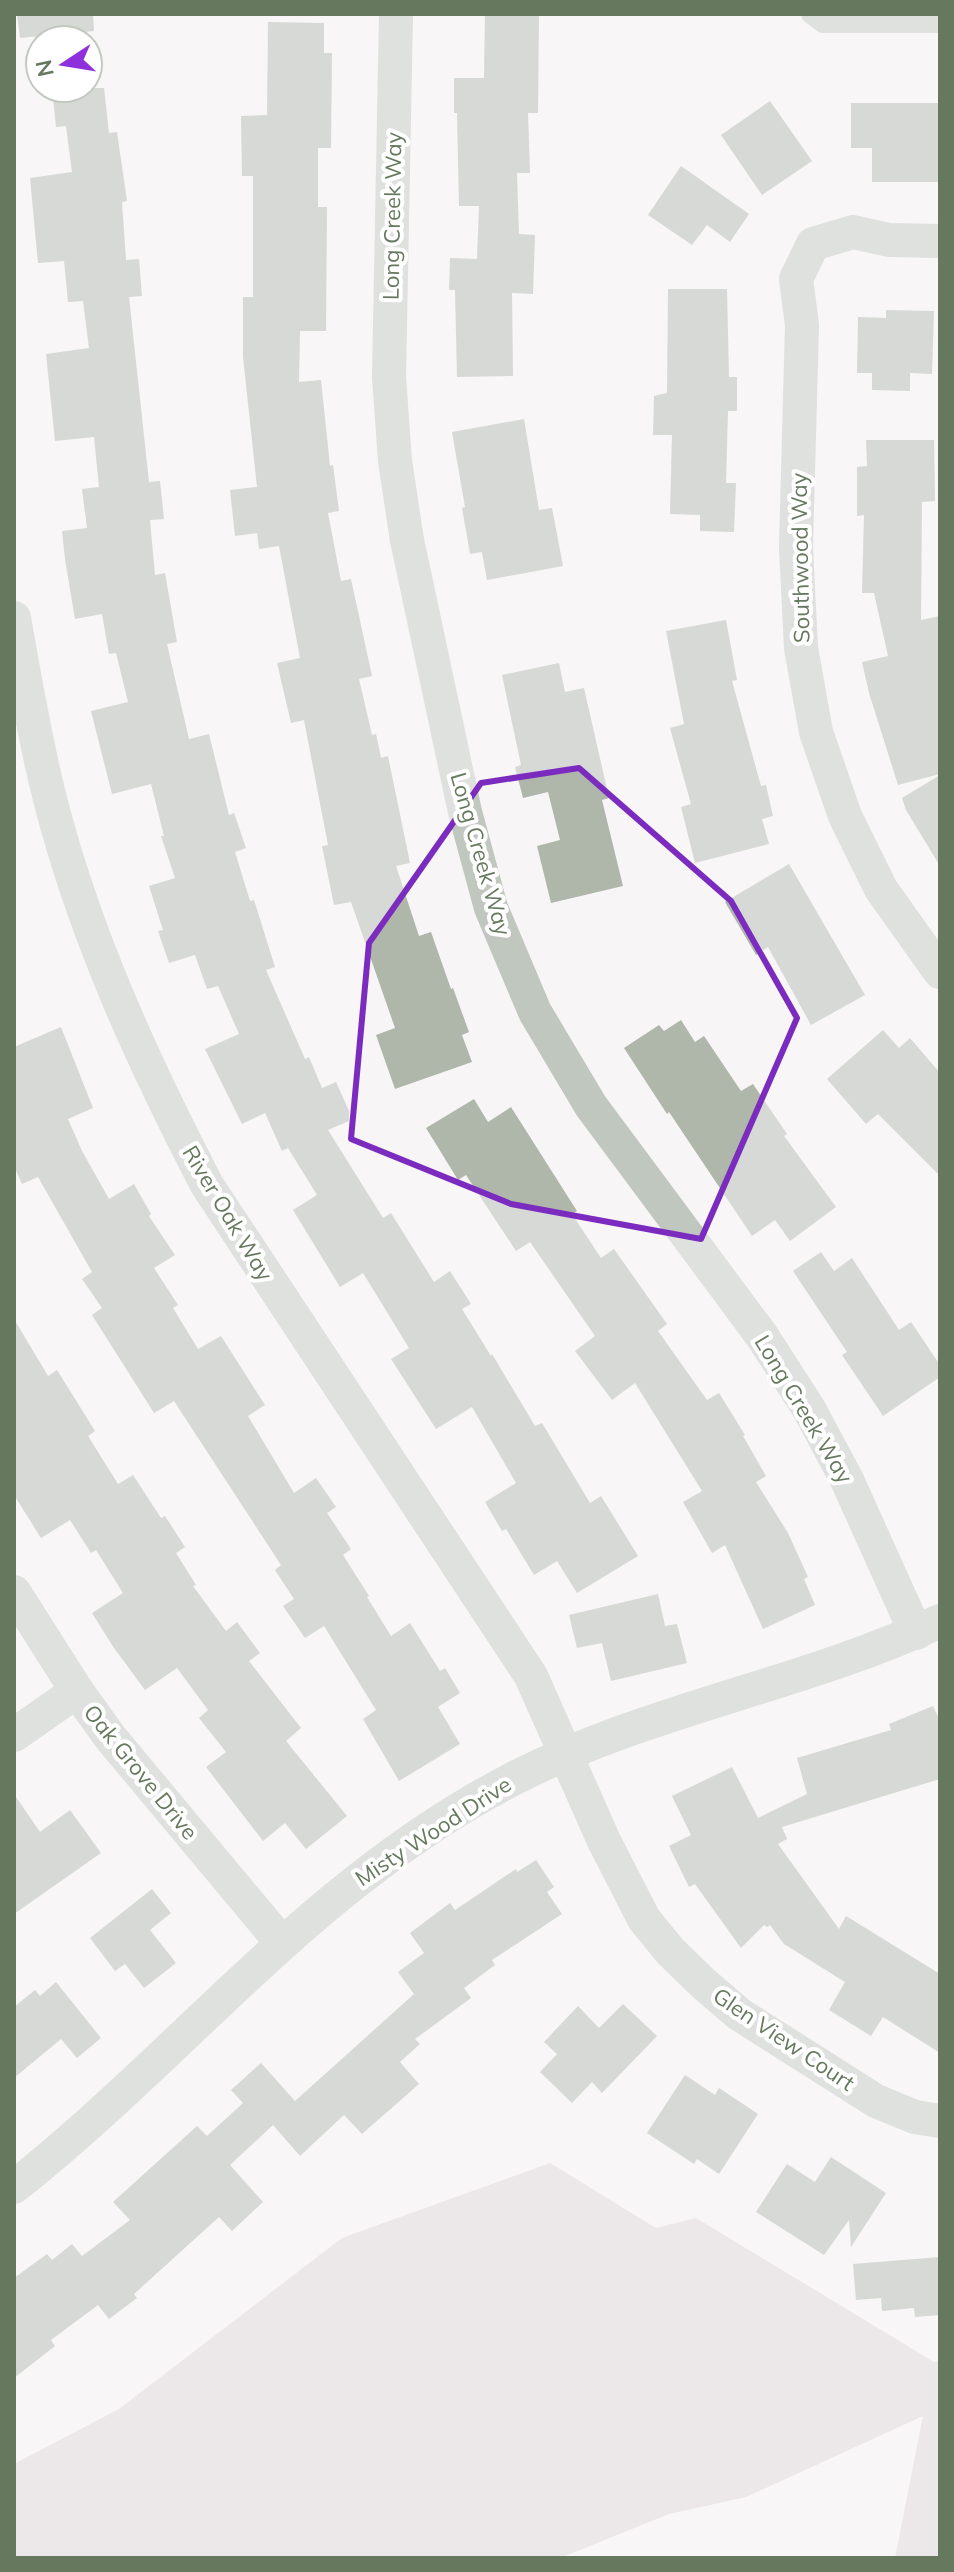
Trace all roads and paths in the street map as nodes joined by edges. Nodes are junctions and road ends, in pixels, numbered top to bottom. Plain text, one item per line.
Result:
1 (396, 14) edge
2 (810, 14) edge
3 (940, 24) edge
4 (940, 241) edge
5 (14, 618) edge
6 (940, 972) edge
7 (14, 1592) edge
8 (928, 1627) edge
9 (77, 1691) junction
10 (14, 1735) edge
11 (565, 1753) junction
12 (281, 1942) junction
13 (940, 2121) edge
14 (14, 2187) edge

1 - 8 street, Long Creek Way
2 - 3 lane
4 - 6 street, Southwood Way
5 - 11 street, River Oak Way
7 - 9 street, Oak Grove Drive
8 - 11 street, Misty Wood Drive
9 - 10 street
9 - 12 street, Oak Grove Drive
11 - 12 street, Misty Wood Drive
11 - 13 street, Glen View Court
12 - 14 street, Misty Wood Drive

